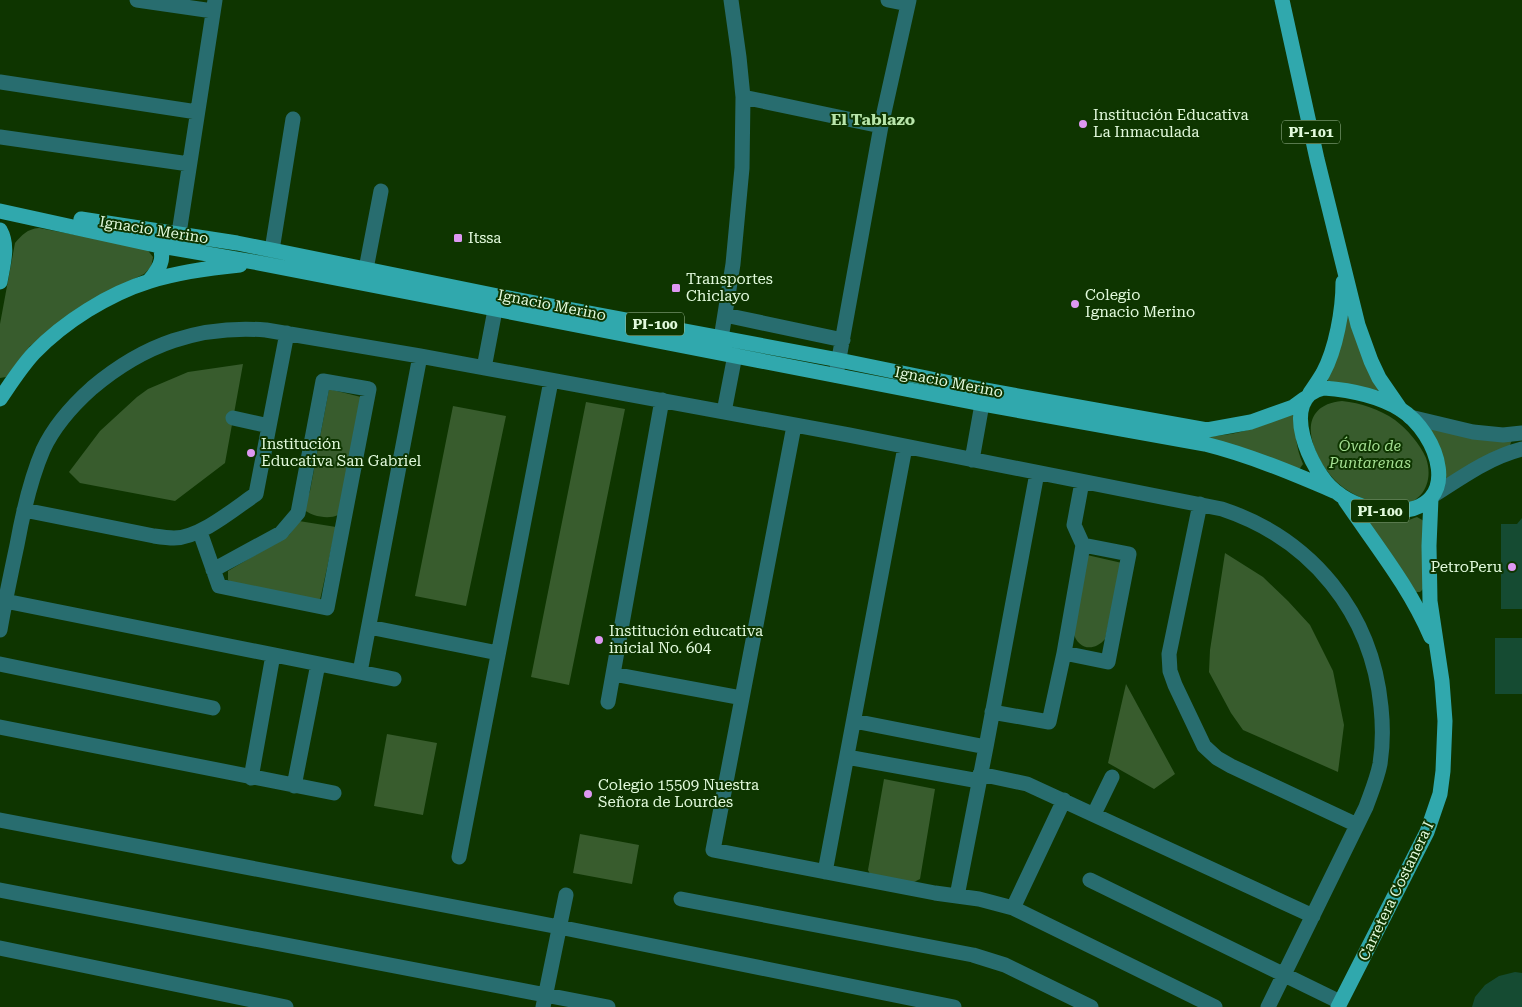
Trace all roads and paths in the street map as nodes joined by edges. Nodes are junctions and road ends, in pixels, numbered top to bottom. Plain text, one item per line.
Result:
1 (137, 0) edge
2 (731, 0) edge
3 (888, 0) edge
4 (1282, 0) edge
5 (908, 2) edge
6 (214, 6) edge
7 (0, 82) edge
8 (743, 97) junction
9 (197, 112) junction
10 (293, 119) dead end
11 (882, 126) junction
12 (0, 137) edge
13 (189, 164) junction
14 (381, 191) dead end
15 (0, 210) edge
16 (0, 230) edge
17 (153, 230) junction
18 (177, 241) junction
19 (160, 245) junction
20 (272, 250) junction
21 (259, 263) junction
22 (1342, 263) junction
23 (366, 269) junction
24 (149, 281) junction
25 (0, 282) edge
26 (495, 310) junction
27 (725, 315) junction
28 (287, 333) junction
29 (843, 340) junction
30 (720, 344) junction
31 (735, 355) junction
32 (420, 356) junction
33 (839, 360) junction
34 (484, 368) junction
35 (836, 375) junction
36 (551, 381) junction
37 (1307, 396) junction
38 (0, 399) edge
39 (662, 400) junction
40 (982, 404) junction
41 (724, 412) junction
42 (1406, 413) junction
43 (233, 418) dead end
44 (269, 426) junction
45 (794, 426) junction
46 (1522, 433) edge
47 (905, 447) junction
48 (1522, 449) edge
49 (972, 460) junction
50 (1037, 473) junction
51 (1082, 482) junction
52 (1338, 494) junction
53 (1433, 496) junction
54 (1200, 504) junction
55 (24, 510) junction
56 (200, 532) junction
57 (1083, 545) junction
58 (214, 570) junction
59 (5, 601) junction
60 (369, 627) junction
61 (0, 630) edge
62 (1438, 652) junction
63 (498, 653) junction
64 (1064, 653) junction
65 (274, 655) junction
66 (0, 664) edge
67 (318, 664) junction
68 (360, 672) junction
69 (613, 674) junction
70 (394, 678) dead end
71 (742, 698) junction
72 (608, 702) dead end
73 (213, 708) dead end
74 (992, 712) junction
75 (854, 722) junction
76 (0, 727) edge
77 (986, 747) junction
78 (846, 757) junction
79 (1112, 777) dead end
80 (251, 778) junction
81 (980, 778) junction
82 (294, 786) junction
83 (334, 794) dead end
84 (1064, 800) junction
85 (1094, 814) junction
86 (0, 820) edge
87 (1357, 825) junction
88 (459, 857) dead end
89 (825, 872) junction
90 (1090, 880) dead end
91 (0, 890) edge
92 (566, 894) dead end
93 (956, 896) junction
94 (681, 899) dead end
95 (1012, 908) junction
96 (1313, 916) junction
97 (559, 927) junction
98 (0, 948) edge
99 (1284, 975) junction
100 (227, 1001) edge
101 (544, 1001) edge
102 (1339, 1005) edge
103 (286, 1007) edge
104 (608, 1007) edge
105 (954, 1007) edge
106 (1091, 1007) edge
107 (1215, 1007) edge
108 (1268, 1007) edge

1 - 6 street
2 - 8 street
3 - 5 street
4 - 22 main road, PI-101
5 - 11 street
6 - 9 street
7 - 9 street
8 - 11 street
8 - 27 street
9 - 13 street
10 - 20 street
11 - 29 street
12 - 13 street
13 - 18 street
14 - 23 street
15 - 17 main road, Ignacio Merino / PI-100
15 - 19 main road, PI-100
16 - 25 main road
17 - 18 main road, Ignacio Merino / PI-100
17 - 19 main road
18 - 19 main road, PI-100
18 - 20 main road, Ignacio Merino / PI-100
18 - 21 main road, PI-100
19 - 24 main road
20 - 23 main road, Ignacio Merino / PI-100
21 - 24 main road
21 - 26 main road, PI-100
22 - 37 main road, PI-101
22 - 42 main road, PI-101
23 - 30 main road, Ignacio Merino / PI-100
24 - 38 main road
26 - 30 main road, PI-100
26 - 34 street
27 - 29 street
27 - 30 street
28 - 32 street
28 - 44 street
28 - 55 street
29 - 33 street
30 - 31 main road, PI-100
30 - 33 main road, Ignacio Merino / PI-100
31 - 35 main road, PI-100
31 - 41 street
32 - 34 street
32 - 60 street
33 - 35 street
33 - 37 main road, Ignacio Merino / PI-100
34 - 36 street
35 - 40 main road, PI-100
36 - 39 street
36 - 63 street
37 - 42 main road, PI-100
37 - 52 main road, PI-100
39 - 41 street
39 - 69 street
40 - 49 street
40 - 52 main road, PI-100
41 - 45 street
42 - 46 street
42 - 53 main road, PI-100
43 - 44 street
44 - 56 street
45 - 47 street
45 - 71 street
47 - 49 street
47 - 75 street
48 - 53 street
49 - 50 street
50 - 51 street
50 - 74 street
51 - 54 street
51 - 57 street
52 - 53 main road, PI-100
52 - 62 main road, PI-100
53 - 62 main road, PI-100
54 - 87 street
54 - 87 street
55 - 56 street
55 - 59 street
56 - 58 street
57 - 64 street
57 - 64 street
58 - 58 street
59 - 61 street
59 - 65 street
60 - 63 street
60 - 68 street
62 - 102 main road, Carretera Costanera I / PI-100
63 - 88 street
64 - 74 street
65 - 67 street
65 - 80 street
66 - 73 street
67 - 68 street
67 - 82 street
68 - 70 street
69 - 71 street
69 - 72 street
71 - 89 street
74 - 77 street
75 - 77 street
75 - 78 street
76 - 80 street
77 - 81 street
78 - 81 street
78 - 89 street
79 - 85 street
80 - 82 street
81 - 84 street
81 - 93 street
82 - 83 street
84 - 85 street
84 - 95 street
85 - 96 street
86 - 97 street
87 - 96 street
89 - 93 street
90 - 99 street
91 - 101 street
92 - 97 street
93 - 95 street
94 - 106 street
95 - 107 street
96 - 99 street
97 - 101 street
97 - 105 street
98 - 100 street
99 - 102 street
99 - 108 street
100 - 103 street
101 - 104 street

